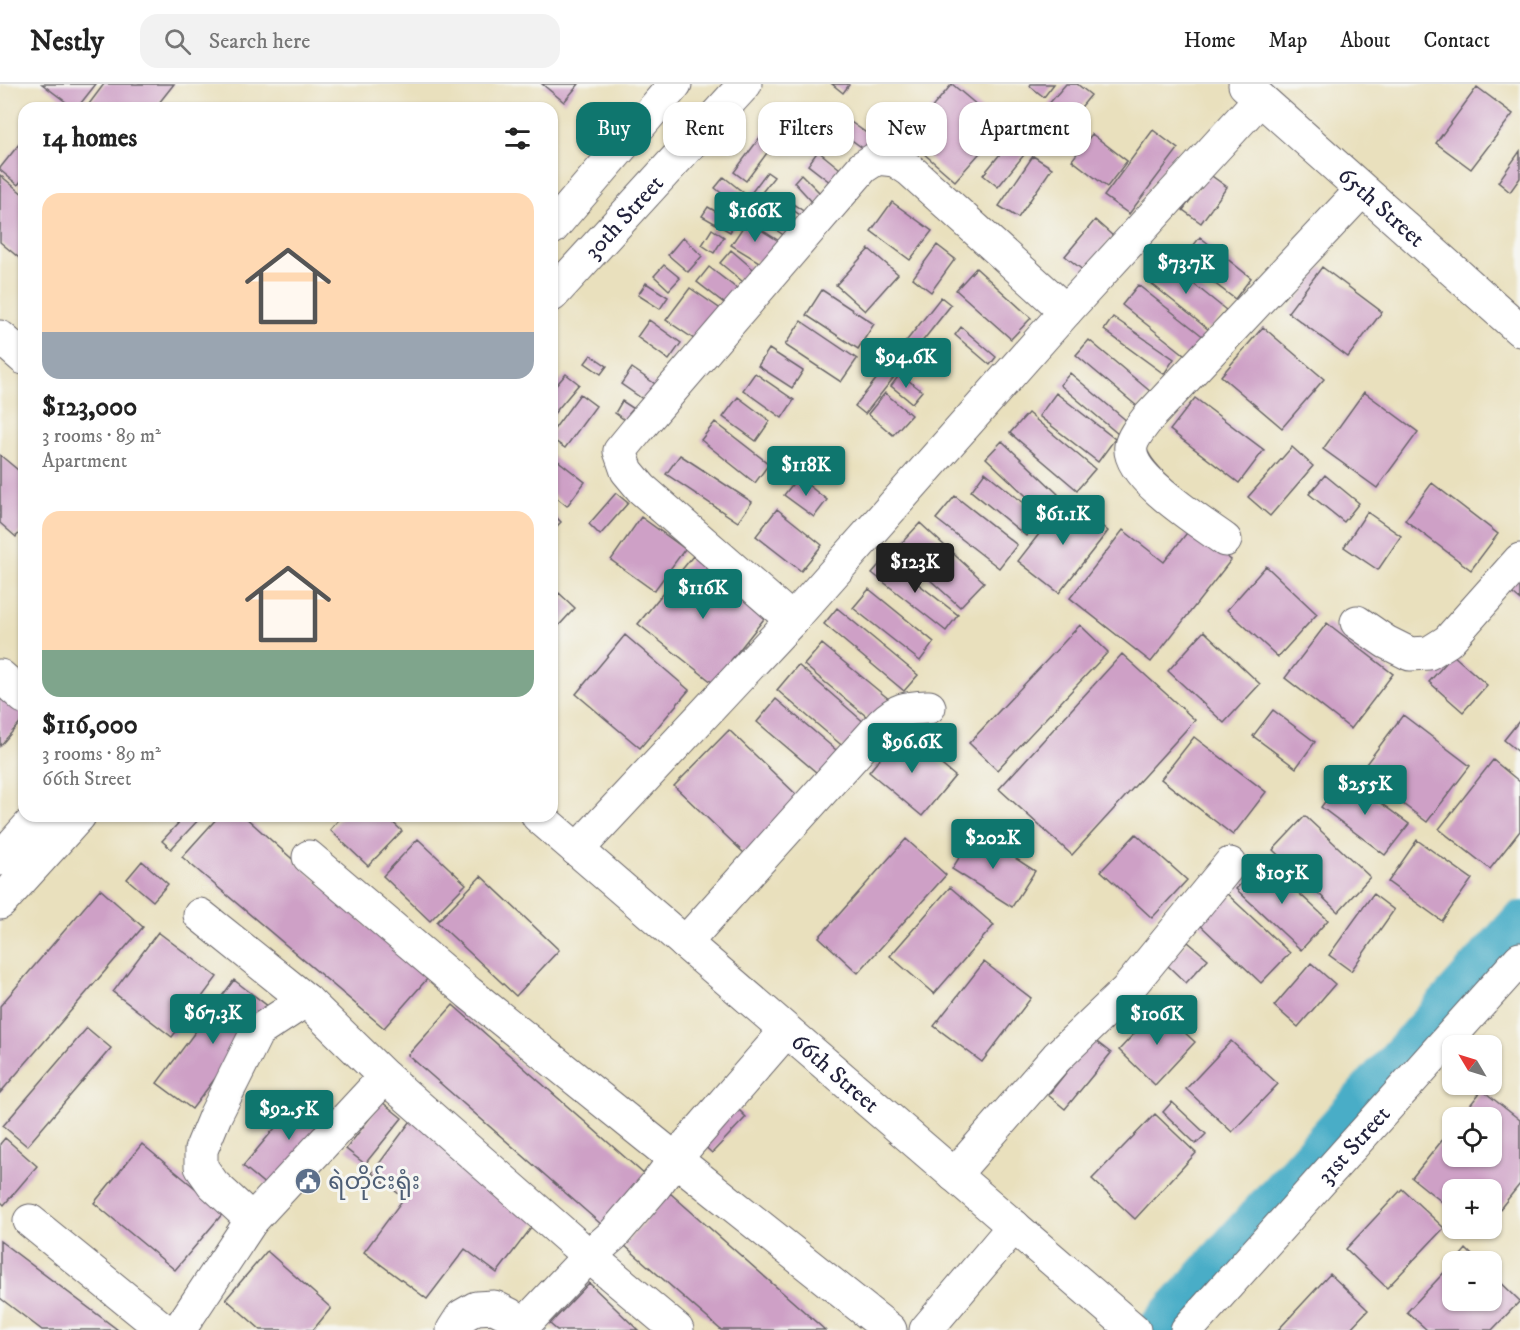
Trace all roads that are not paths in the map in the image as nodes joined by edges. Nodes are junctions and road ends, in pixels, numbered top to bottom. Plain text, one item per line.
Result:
1 (675, 84) edge
2 (745, 84) edge
3 (1252, 92) edge
4 (610, 160) junction
5 (1362, 190) junction
6 (646, 193) junction
7 (558, 221) edge
8 (558, 288) edge
9 (1066, 311) junction
10 (1520, 330) edge
11 (0, 337) edge
12 (18, 353) edge
13 (1225, 540) dead end
14 (1520, 560) edge
15 (792, 620) junction
16 (1357, 621) dead end
17 (0, 676) edge
18 (18, 692) edge
19 (929, 707) dead end
20 (33, 822) edge
21 (74, 822) edge
22 (545, 822) edge
23 (577, 850) junction
24 (309, 857) dead end
25 (0, 858) edge
26 (1230, 864) dead end
27 (0, 903) edge
28 (200, 915) dead end
29 (685, 943) junction
30 (1520, 959) edge
31 (306, 1000) junction
32 (786, 1030) junction
33 (385, 1077) junction
34 (675, 1159) junction
35 (954, 1175) junction
36 (252, 1220) junction
37 (30, 1221) dead end
38 (1014, 1226) junction
39 (589, 1256) junction
40 (520, 1329) edge
41 (164, 1330) edge
42 (179, 1330) edge
43 (453, 1330) edge
44 (677, 1330) edge
45 (890, 1330) edge
46 (926, 1330) edge
47 (1134, 1330) edge
48 (1187, 1330) edge

1 - 4 street, 30th Street
2 - 6 street, 30th Street
3 - 5 street, 65th Street
3 - 9 street
4 - 6 street
4 - 7 street, 30th Street
5 - 10 street, 65th Street
5 - 13 street
6 - 8 street, 30th Street
9 - 15 street
9 - 15 street
11 - 12 street
14 - 16 street
15 - 23 street
17 - 18 street
19 - 29 street
20 - 25 street
21 - 27 street
22 - 23 street, 66th Street
23 - 29 street, 66th Street
24 - 34 street
26 - 35 street
28 - 31 street
29 - 32 street, 66th Street
30 - 48 street, 31st Street
31 - 33 street
31 - 36 street
32 - 34 street
32 - 35 street, 66th Street
33 - 36 street
33 - 39 street
34 - 39 street
34 - 45 street
35 - 38 street, 66th Street
36 - 42 street
37 - 41 street
38 - 46 street
38 - 47 street, 66th Street
39 - 40 street
39 - 44 street
40 - 43 street

